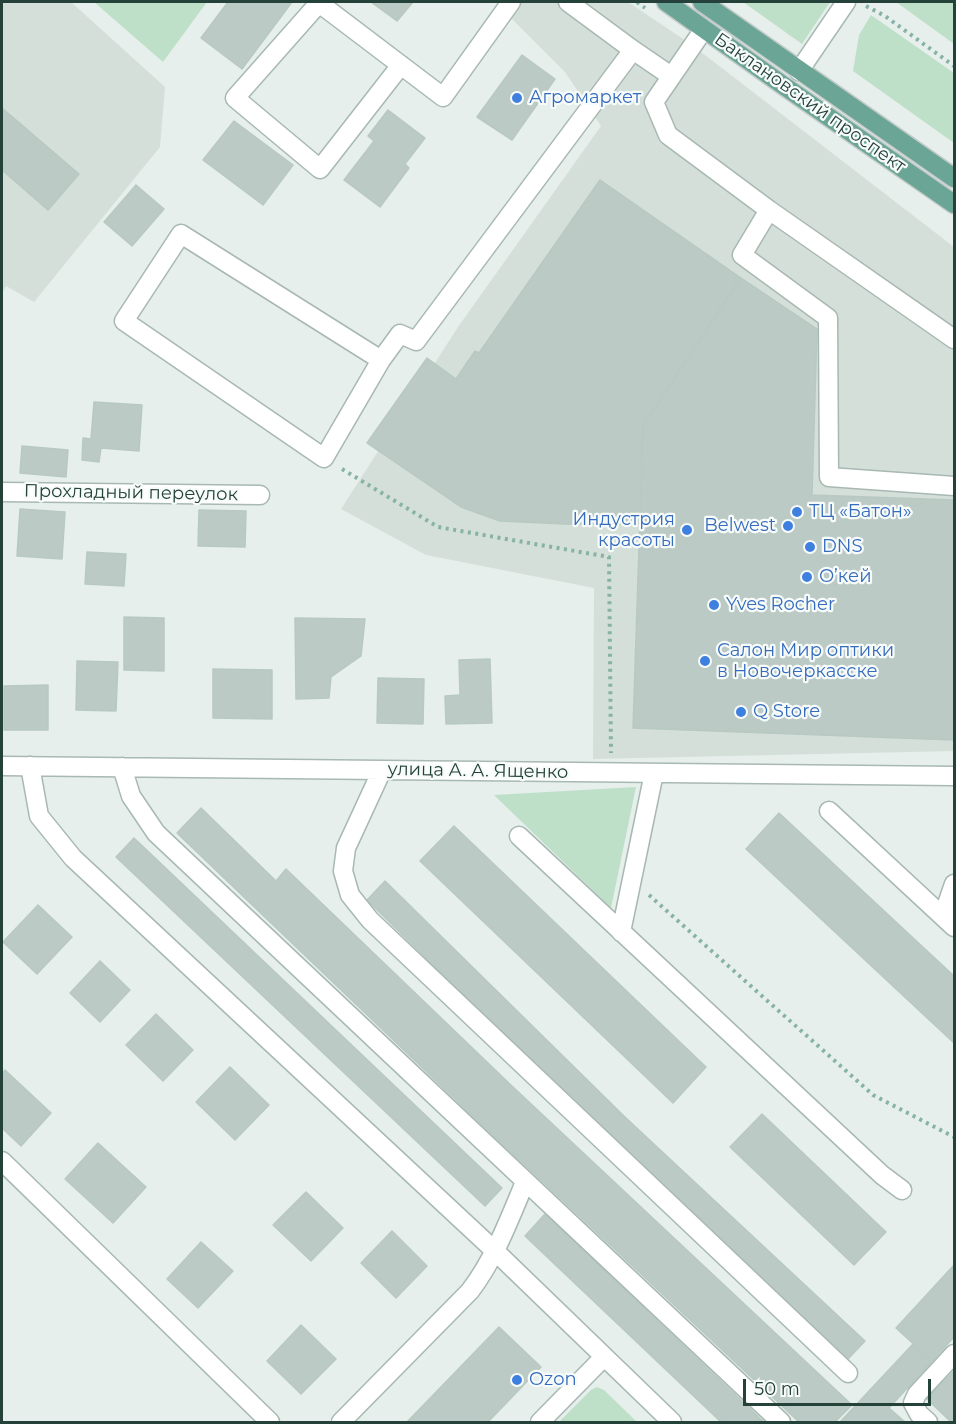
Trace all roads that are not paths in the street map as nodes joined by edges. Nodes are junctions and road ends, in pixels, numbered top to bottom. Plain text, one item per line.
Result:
1 (511, 2) edge
2 (568, 2) edge
3 (666, 2) edge
4 (702, 2) edge
5 (846, 2) edge
6 (704, 29) junction
7 (633, 50) junction
8 (401, 65) junction
9 (799, 71) junction
10 (671, 76) junction
11 (954, 178) edge
12 (954, 204) edge
13 (769, 210) junction
14 (954, 339) edge
15 (381, 360) junction
16 (954, 486) edge
17 (2, 492) edge
18 (260, 495) dead end
19 (2, 765) edge
20 (30, 766) junction
21 (122, 767) junction
22 (382, 770) junction
23 (654, 773) junction
24 (954, 776) edge
25 (829, 811) dead end
26 (519, 836) dead end
27 (954, 884) edge
28 (949, 922) edge
29 (621, 932) junction
30 (2, 1161) edge
31 (525, 1182) junction
32 (902, 1190) dead end
33 (495, 1251) junction
34 (954, 1354) edge
35 (604, 1357) junction
36 (848, 1373) dead end
37 (270, 1422) edge
38 (341, 1422) edge
39 (540, 1422) edge
40 (672, 1422) edge
41 (781, 1422) edge
42 (928, 1422) edge

1 - 8 street
2 - 7 street
3 - 6 main road, Баклановский проспект
4 - 9 main road, Баклановский проспект
5 - 9 street
6 - 10 street
6 - 12 main road, Баклановский проспект
7 - 10 street
7 - 15 street
8 - 8 street
9 - 11 main road, Баклановский проспект
10 - 13 street
13 - 14 street
13 - 16 street
15 - 15 street
17 - 18 street, Прохладный переулок
19 - 20 street, улица А. А. Ященко
20 - 21 street, улица А. А. Ященко
20 - 33 street
21 - 22 street, улица А. А. Ященко
21 - 31 street
22 - 23 street, улица А. А. Ященко
22 - 36 street
23 - 24 street, улица А. А. Ященко
23 - 29 street
25 - 28 street
26 - 29 street
27 - 28 street
29 - 32 street
30 - 37 street
31 - 33 street
31 - 41 street
33 - 35 street
33 - 38 street
34 - 42 street
35 - 39 street
35 - 40 street

